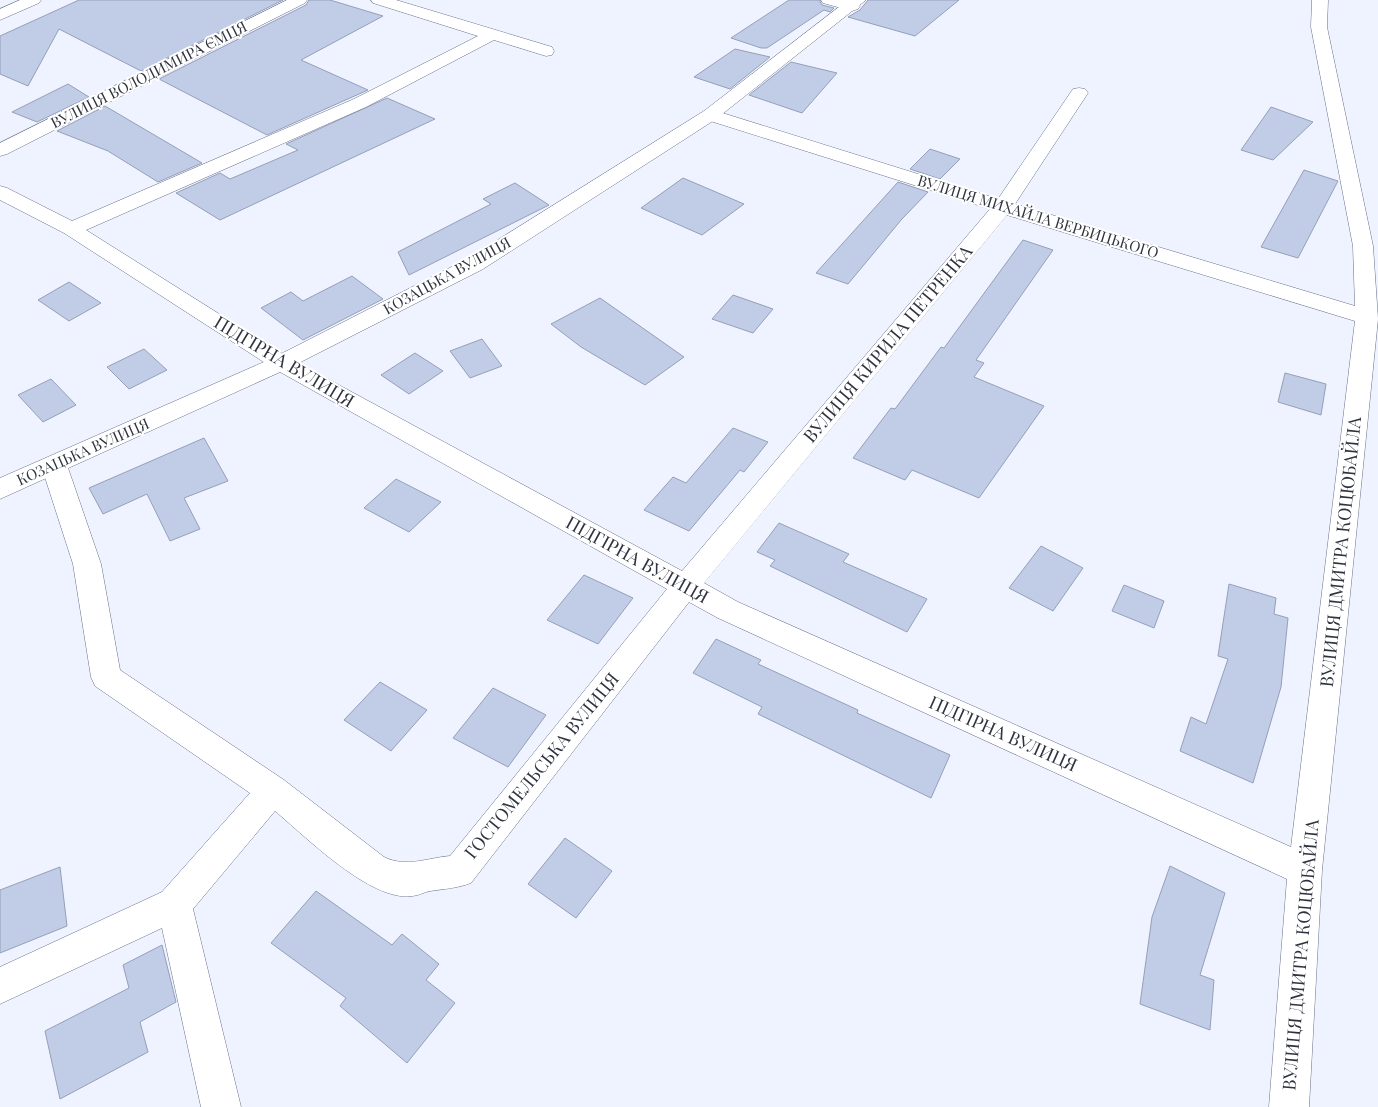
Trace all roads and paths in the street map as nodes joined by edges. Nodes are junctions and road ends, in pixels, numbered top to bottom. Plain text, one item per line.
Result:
1 (34, 0) edge
2 (299, 0) edge
3 (379, 0) edge
4 (828, 0) edge
5 (1320, 0) edge
6 (855, 3) edge
7 (0, 15) edge
8 (492, 35) junction
9 (546, 51) dead end
10 (1079, 93) dead end
11 (710, 115) junction
12 (0, 150) edge
13 (0, 192) edge
14 (1003, 207) junction
15 (71, 229) junction
16 (1367, 317) junction
17 (281, 363) junction
18 (54, 465) junction
19 (0, 489) edge
20 (685, 587) junction
21 (273, 790) junction
22 (1305, 870) junction
23 (174, 904) junction
24 (0, 986) edge
25 (221, 1107) edge
26 (1288, 1107) edge

1 - 7 street
2 - 12 street, ВУЛИЦЯ ВОЛОДИМИРА ЄМЦЯ
3 - 8 street
4 - 6 street
5 - 16 street, ВУЛИЦЯ ДМИТРА КОЦЮБАЙЛА
6 - 11 street, КОЗАЦЬКА ВУЛИЦЯ
8 - 9 street
8 - 15 street
10 - 14 street, ВУЛИЦЯ КИРИЛА ПЕТРЕНКА
11 - 14 street, ВУЛИЦЯ МИХАЙЛА ВЕРБИЦЬКОГО
11 - 17 street, КОЗАЦЬКА ВУЛИЦЯ
13 - 15 street, ПІДГІРНА ВУЛИЦЯ
14 - 16 street, ВУЛИЦЯ МИХАЙЛА ВЕРБИЦЬКОГО
14 - 20 street, ВУЛИЦЯ КИРИЛА ПЕТРЕНКА
15 - 17 street, ПІДГІРНА ВУЛИЦЯ
16 - 22 street, ВУЛИЦЯ ДМИТРА КОЦЮБАЙЛА
17 - 18 street, КОЗАЦЬКА ВУЛИЦЯ
17 - 20 street, ПІДГІРНА ВУЛИЦЯ
18 - 19 street, КОЗАЦЬКА ВУЛИЦЯ
18 - 21 street, ГОСТОМЕЛЬСЬКА ВУЛИЦЯ
20 - 21 street, ГОСТОМЕЛЬСЬКА ВУЛИЦЯ
20 - 22 street, ПІДГІРНА ВУЛИЦЯ
21 - 23 street
22 - 26 street, ВУЛИЦЯ ДМИТРА КОЦЮБАЙЛА
23 - 24 street
23 - 25 street

